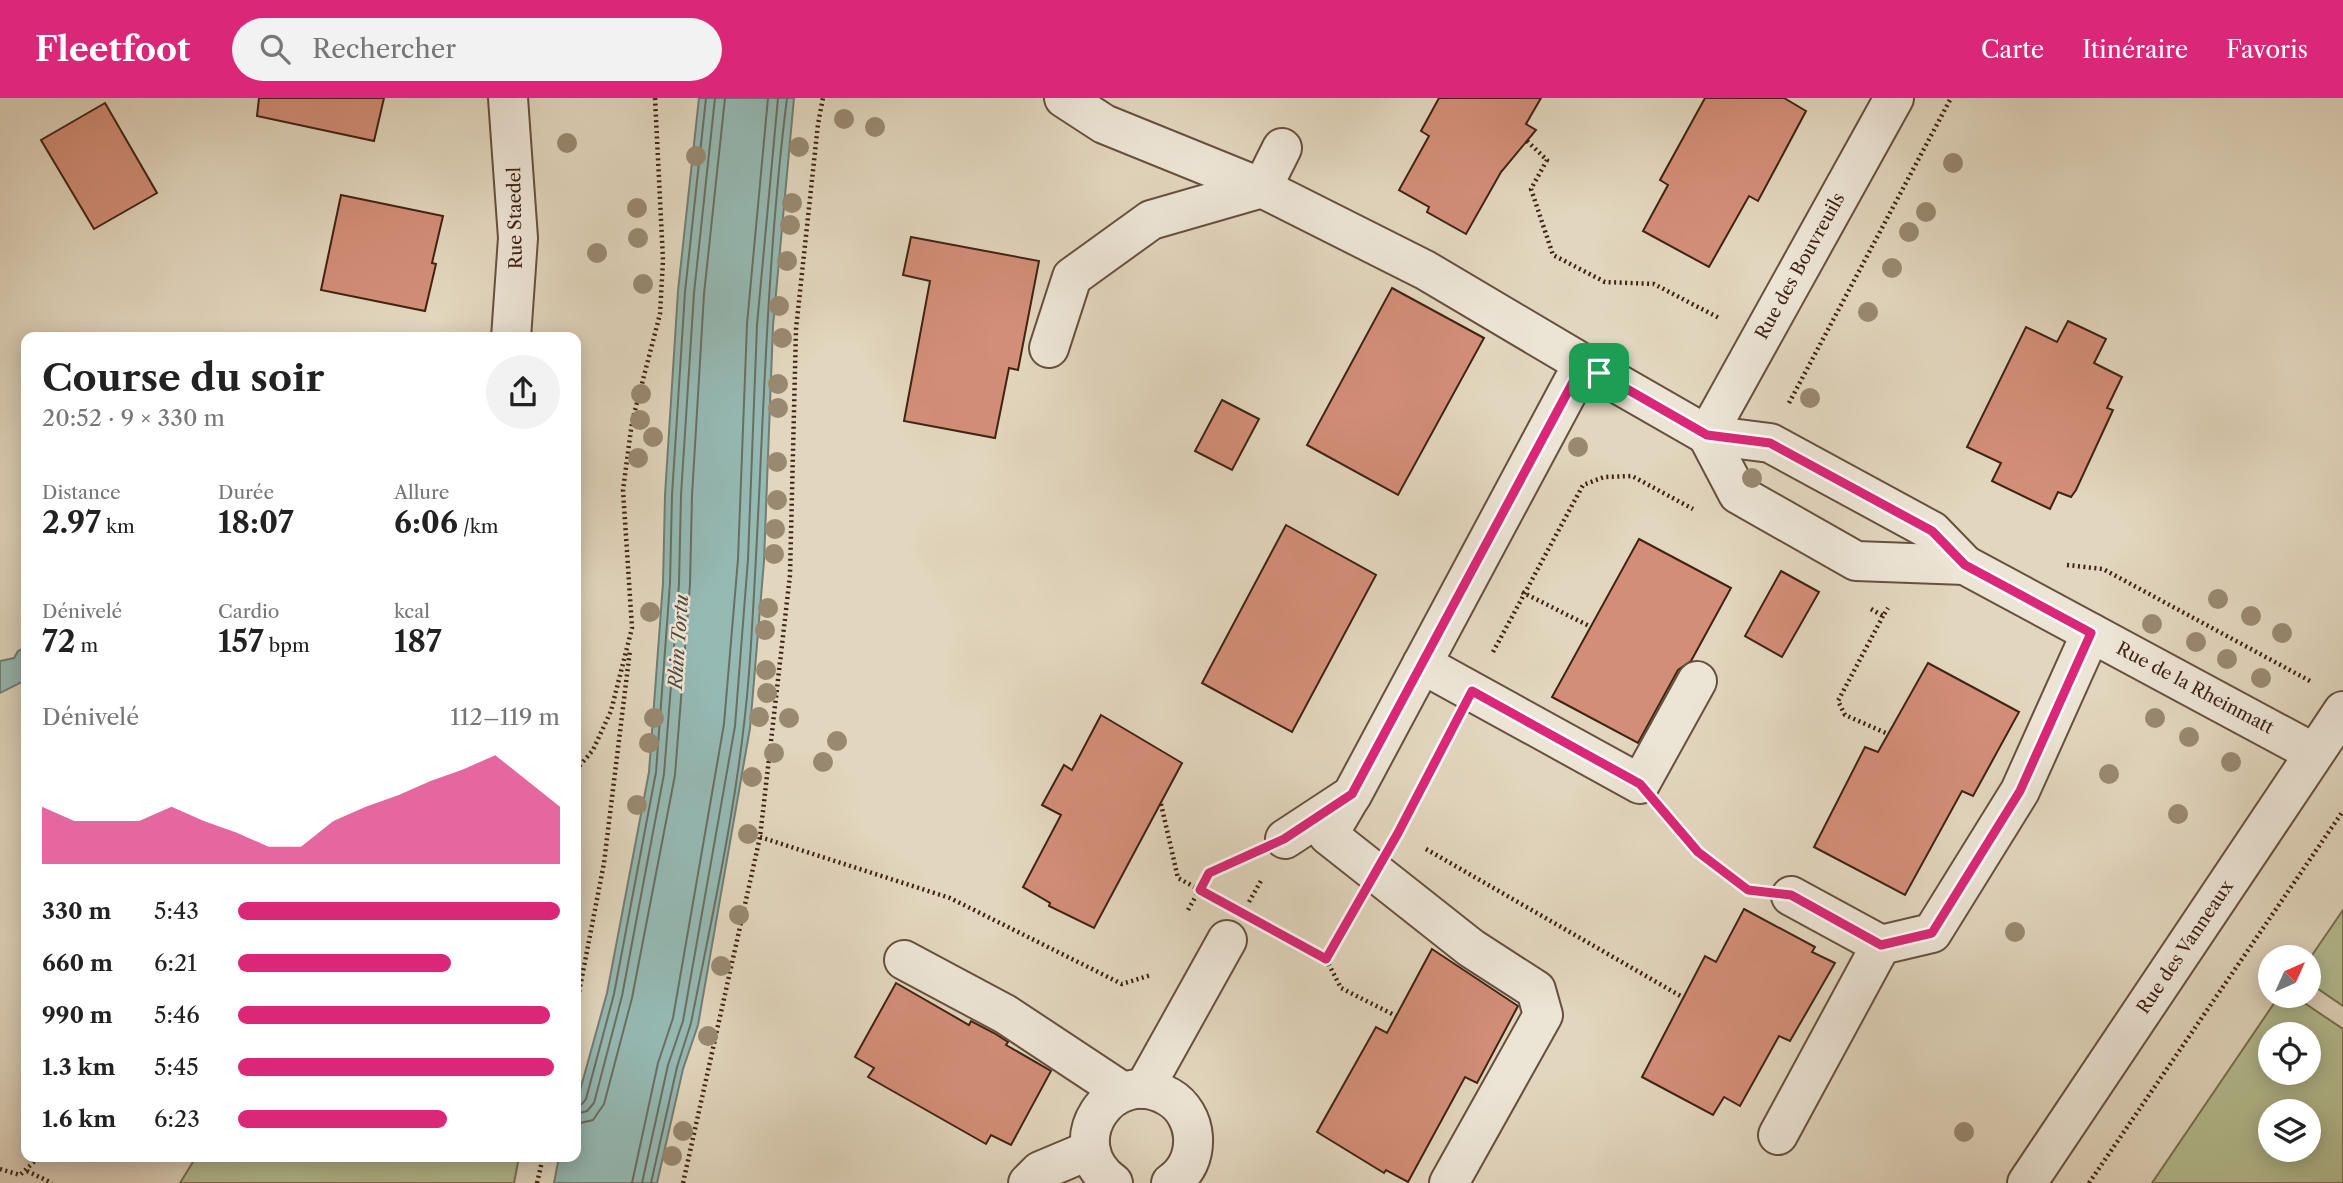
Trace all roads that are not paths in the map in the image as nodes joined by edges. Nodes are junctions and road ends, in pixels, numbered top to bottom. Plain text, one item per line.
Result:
1 (508, 98) edge
2 (1064, 98) edge
3 (1894, 98) edge
4 (1282, 148) dead end
5 (1262, 188) junction
6 (511, 332) edge
7 (1049, 348) dead end
8 (1599, 373) junction
9 (1707, 435) junction
10 (1965, 565) junction
11 (2091, 633) junction
12 (1422, 664) junction
13 (1697, 681) dead end
14 (2343, 710) edge
15 (2314, 752) junction
16 (1352, 794) junction
17 (1284, 839) road end
18 (1791, 895) road end
19 (1235, 927) road end
20 (1881, 945) junction
21 (904, 960) dead end
22 (1133, 1090) junction
23 (1778, 1135) dead end
24 (1090, 1150) junction
25 (1028, 1183) edge
26 (1113, 1183) edge
27 (1171, 1183) edge
28 (1449, 1183) edge
29 (2027, 1183) edge

1 - 6 street, Rue Staedel
2 - 5 street, Rue de la Rheinmatt
3 - 9 street, Rue des Bouvreuils
4 - 5 street
5 - 7 street
5 - 8 street, Rue de la Rheinmatt
8 - 9 street, Rue de la Rheinmatt
8 - 12 street
9 - 10 street, Rue de la Rheinmatt
9 - 10 street, Rue de la Rheinmatt
10 - 11 street, Rue de la Rheinmatt
11 - 15 street, Rue de la Rheinmatt
11 - 20 street
12 - 13 street
12 - 16 street
14 - 15 street, Rue des Vanneaux
15 - 29 street, Rue des Vanneaux
16 - 17 street
16 - 28 street
18 - 20 street
19 - 22 street
20 - 23 street
21 - 22 street
22 - 24 street
22 - 27 street
24 - 25 street
24 - 26 street

